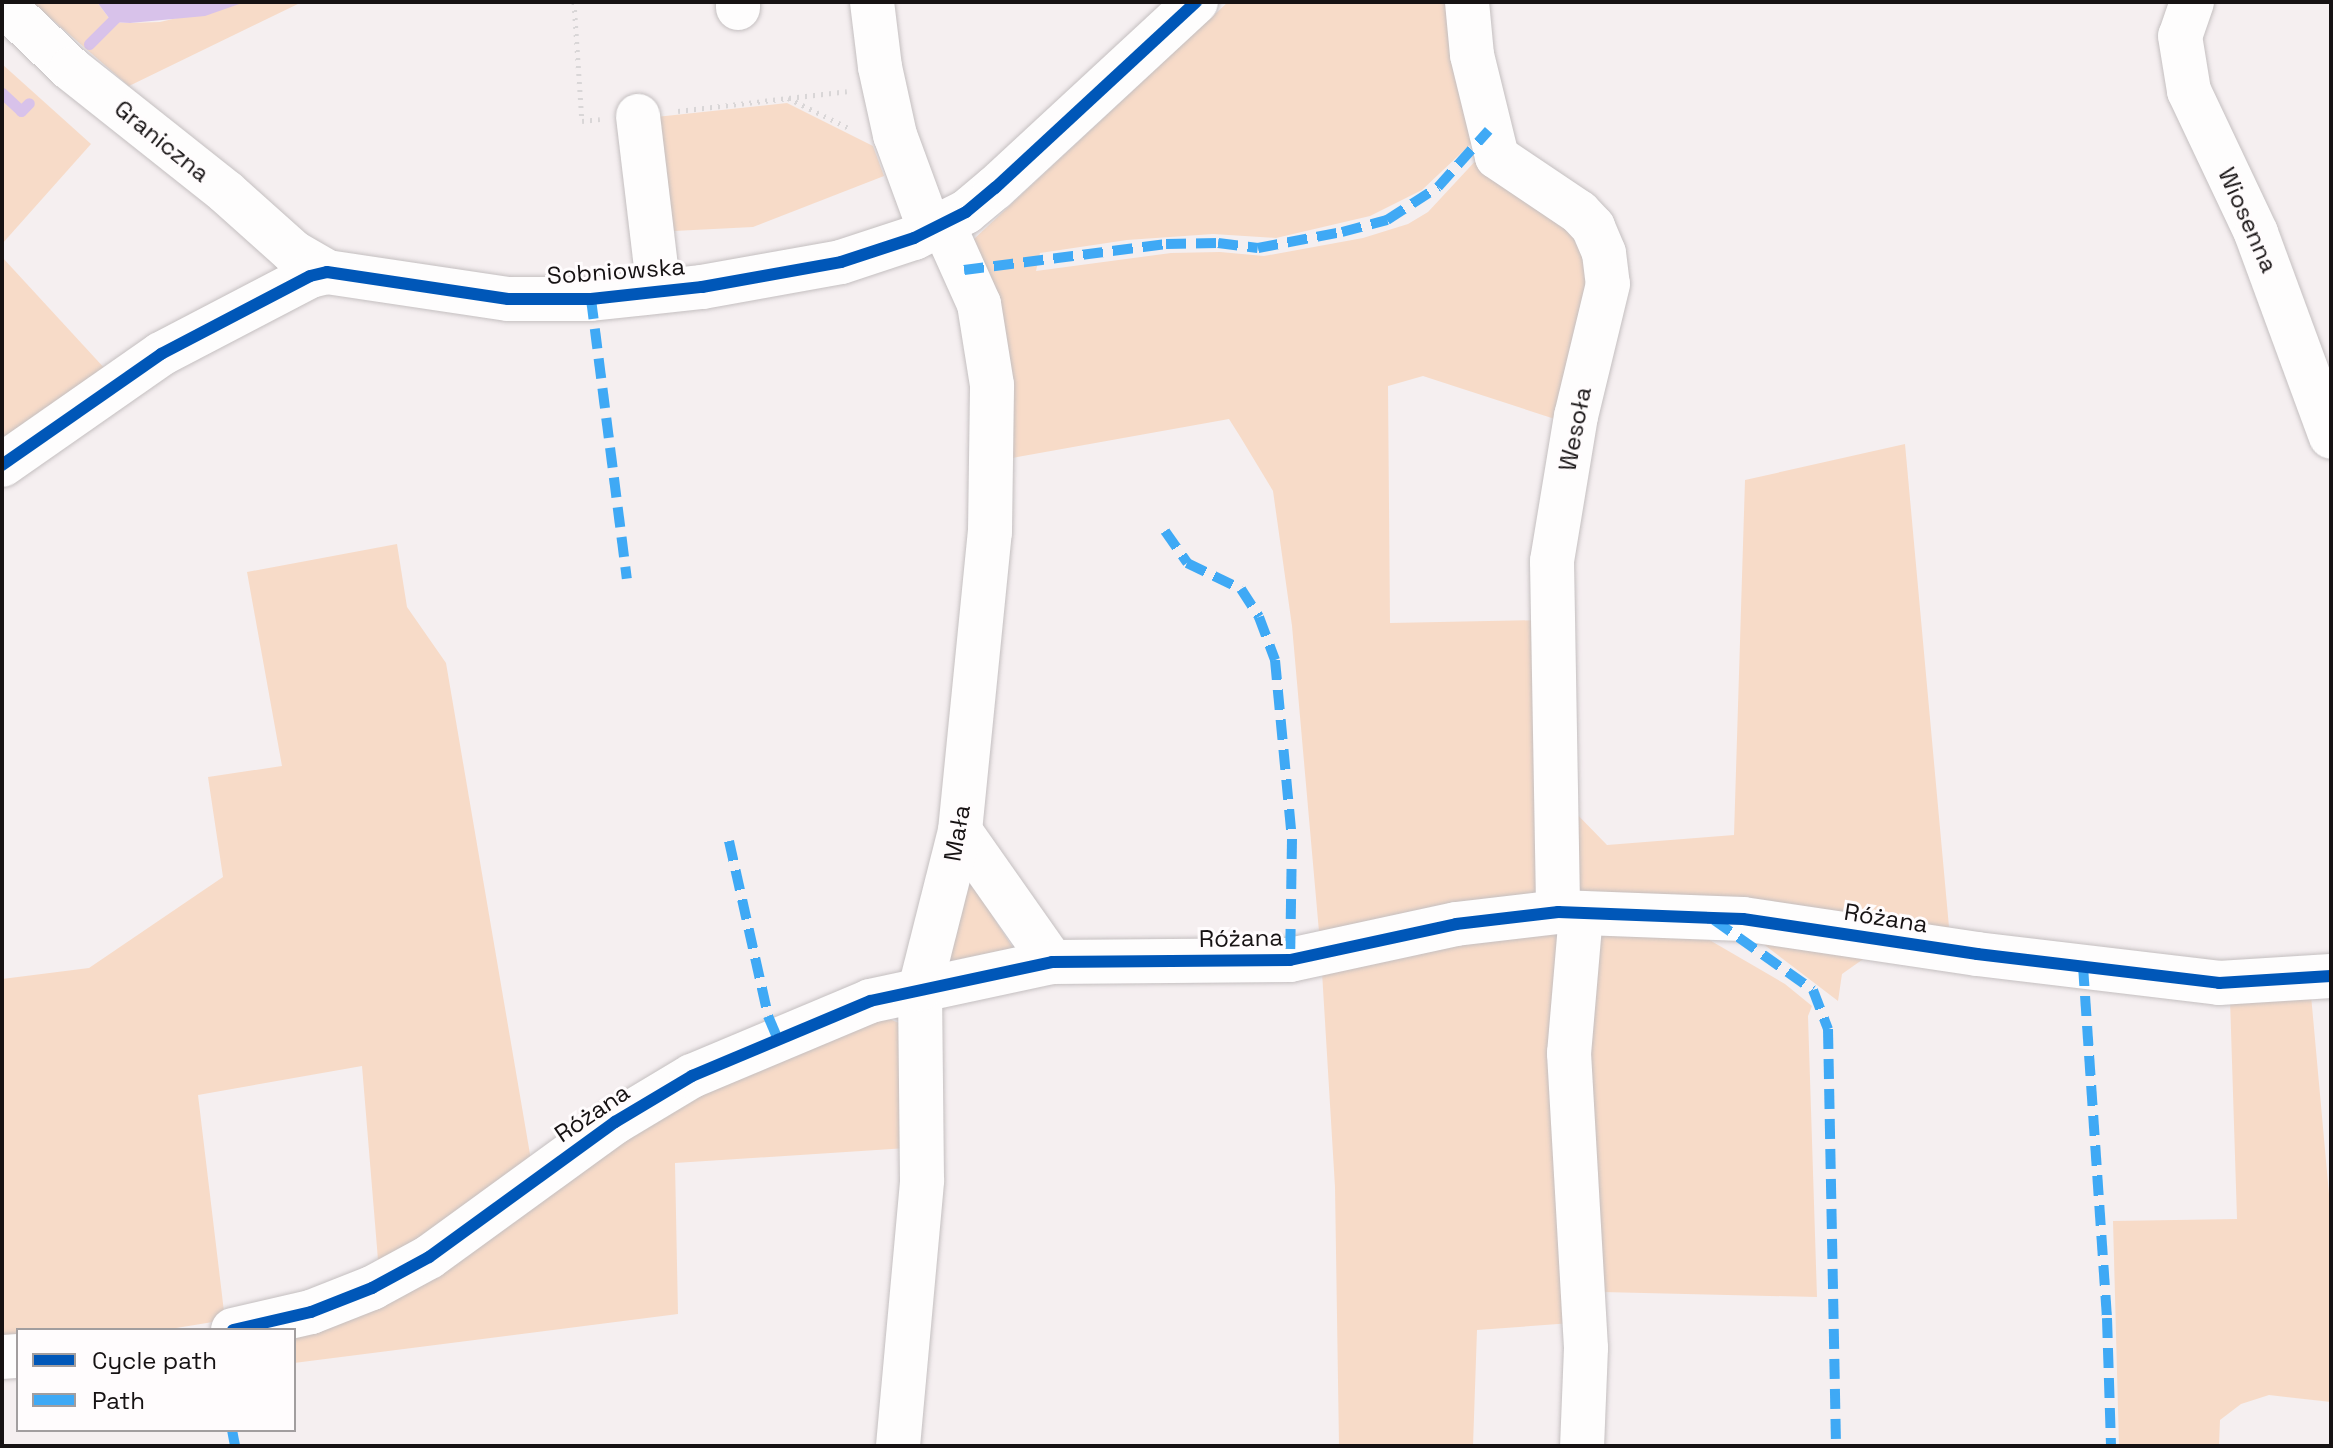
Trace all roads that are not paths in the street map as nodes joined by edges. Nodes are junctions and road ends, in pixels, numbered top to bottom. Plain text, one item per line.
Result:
1 (872, 2) edge
2 (1196, 2) edge
3 (1467, 2) edge
4 (2192, 2) edge
5 (2, 3) edge
6 (638, 116) road end
7 (937, 227) junction
8 (327, 272) junction
9 (659, 291) junction
10 (2331, 437) edge
11 (2, 465) edge
12 (960, 831) junction
13 (1569, 913) junction
14 (1052, 962) junction
15 (2331, 976) edge
16 (920, 989) junction
17 (242, 1328) edge
18 (898, 1446) edge
19 (1582, 1446) edge

1 - 7 street, Mała
2 - 7 street, Sobniowska
3 - 13 street, Wesoła
4 - 10 street, Wiosenna
5 - 8 street, Graniczna
6 - 9 street
7 - 9 street, Sobniowska
7 - 12 street, Mała
8 - 9 street, Sobniowska
8 - 11 street, Sobniowska
12 - 14 street
12 - 16 street, Mała
13 - 14 street, Różana
13 - 15 street, Różana
13 - 19 street, Wesoła
14 - 16 street, Różana
16 - 17 street, Różana
16 - 18 street, Mała

